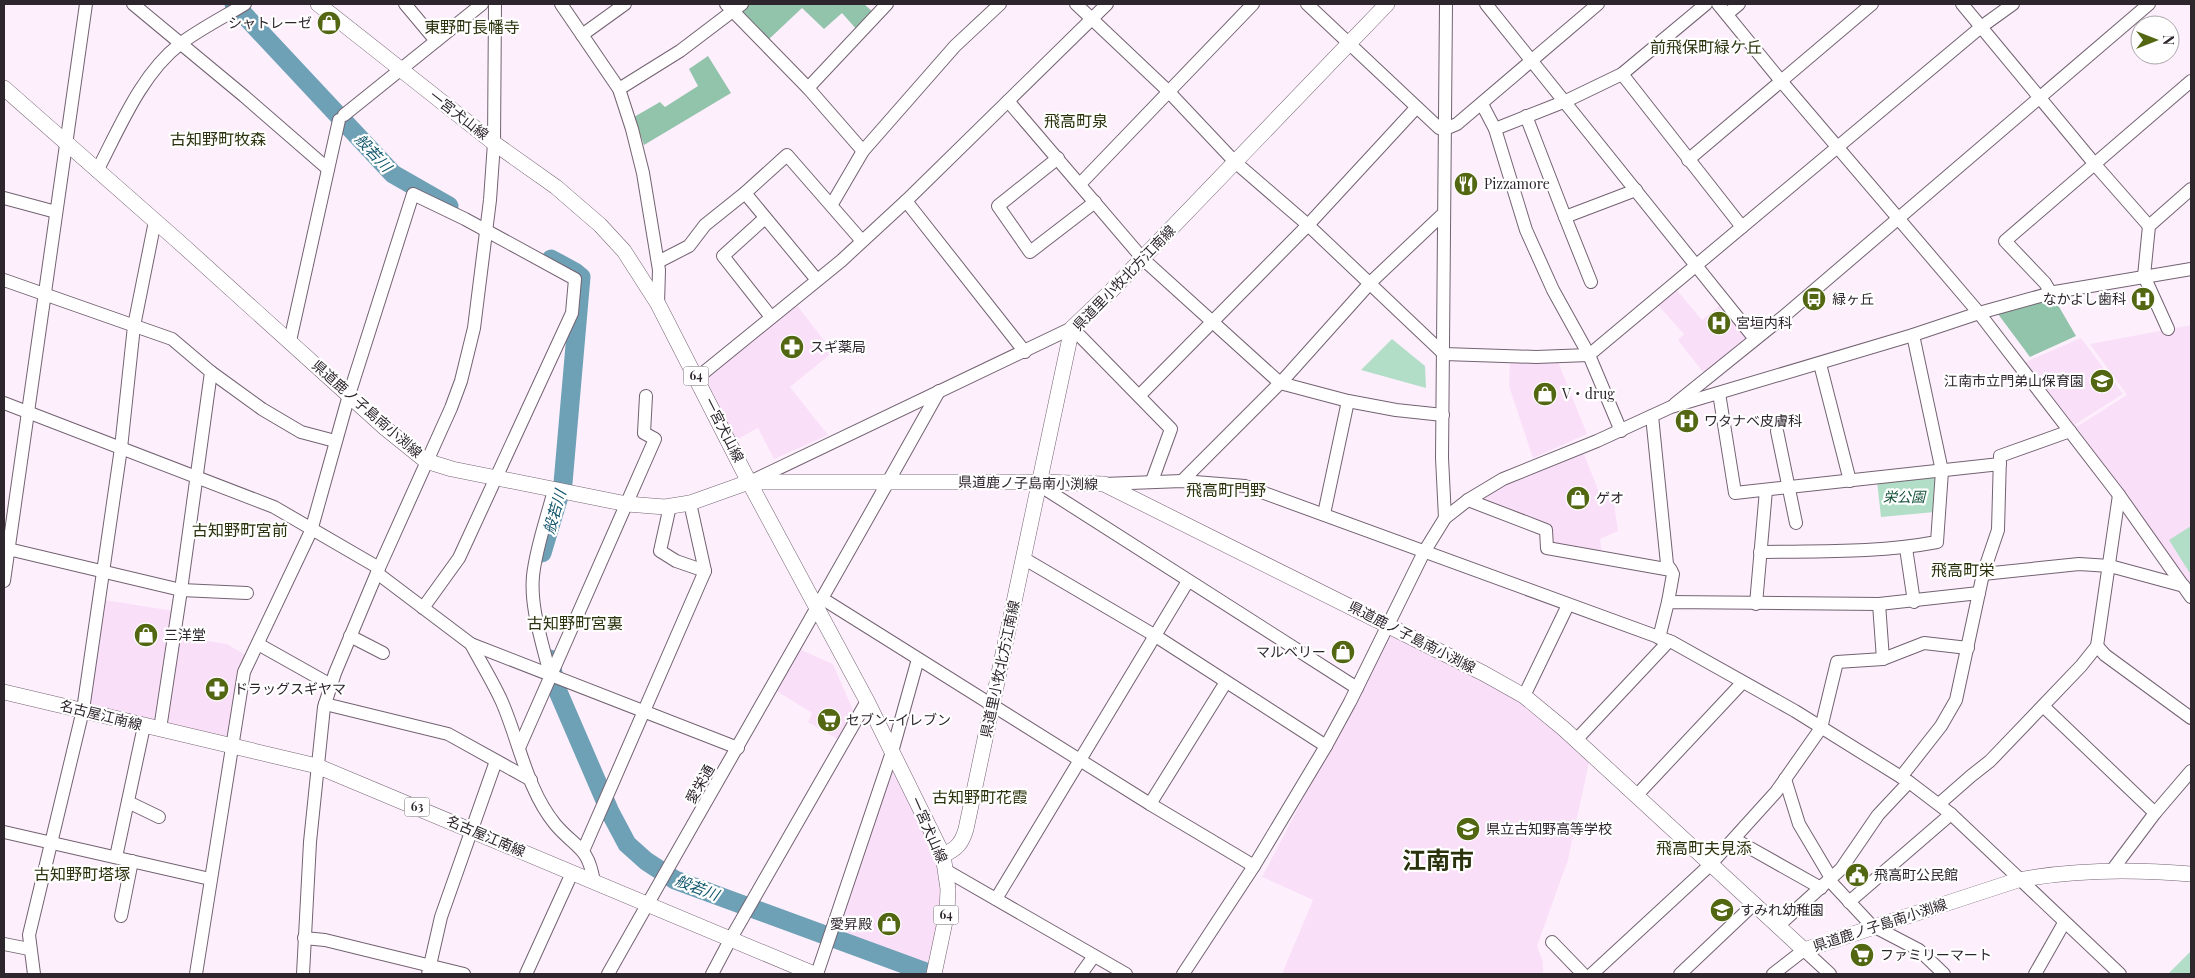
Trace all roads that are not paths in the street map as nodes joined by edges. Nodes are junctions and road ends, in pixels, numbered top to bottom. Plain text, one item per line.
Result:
1 (86, 4) edge
2 (133, 4) edge
3 (245, 4) edge
4 (318, 4) edge
5 (405, 4) edge
6 (482, 4) edge
7 (495, 4) edge
8 (561, 4) edge
9 (626, 4) edge
10 (1076, 4) edge
11 (1107, 4) edge
12 (1253, 4) edge
13 (1307, 4) edge
14 (1387, 4) edge
15 (1446, 4) edge
16 (1486, 4) edge
17 (1598, 4) edge
18 (1706, 4) edge
19 (1718, 4) edge
20 (1739, 4) edge
21 (1872, 4) edge
22 (1962, 4) edge
23 (2013, 4) edge
24 (2149, 4) edge
25 (995, 5) edge
26 (733, 6) edge
27 (878, 7) edge
28 (1727, 14) junction
29 (1092, 19) junction
30 (1981, 27) junction
31 (582, 35) junction
32 (436, 41) junction
33 (181, 44) junction
34 (1348, 44) junction
35 (1532, 59) junction
36 (401, 69) junction
37 (1622, 74) junction
38 (1781, 81) junction
39 (2191, 81) edge
40 (4, 88) edge
41 (808, 88) junction
42 (619, 89) junction
43 (1168, 91) junction
44 (2040, 96) junction
45 (1008, 101) junction
46 (1566, 101) junction
47 (1482, 104) junction
48 (1416, 108) junction
49 (1526, 116) junction
50 (1445, 129) junction
51 (1495, 129) junction
52 (65, 142) junction
53 (494, 143) junction
54 (1838, 147) junction
55 (863, 151) junction
56 (1058, 158) junction
57 (1688, 160) junction
58 (1235, 162) junction
59 (2094, 163) junction
60 (328, 170) junction
61 (97, 171) junction
62 (1080, 184) junction
63 (1636, 190) junction
64 (2191, 190) edge
65 (745, 194) junction
66 (4, 198) edge
67 (906, 200) junction
68 (1095, 202) junction
69 (832, 204) junction
70 (56, 212) junction
71 (1444, 213) junction
72 (1565, 217) junction
73 (765, 218) junction
74 (1898, 218) junction
75 (155, 220) junction
76 (1308, 225) junction
77 (2149, 226) junction
78 (1742, 227) junction
79 (486, 231) junction
80 (862, 241) junction
81 (1142, 258) junction
82 (658, 262) junction
83 (1696, 265) junction
84 (2191, 269) edge
85 (2144, 276) junction
86 (4, 280) edge
87 (816, 280) junction
88 (1591, 282) dead end
89 (1370, 284) junction
90 (2051, 293) junction
91 (44, 294) junction
92 (658, 304) junction
93 (1979, 313) junction
94 (771, 318) junction
95 (1210, 322) junction
96 (134, 326) junction
97 (2168, 329) dead end
98 (1072, 330) junction
99 (1913, 335) junction
100 (1755, 339) junction
101 (290, 341) junction
102 (1025, 352) junction
103 (1444, 354) junction
104 (1589, 355) junction
105 (1820, 364) junction
106 (210, 372) junction
107 (697, 378) junction
108 (1280, 383) junction
109 (939, 391) junction
110 (1719, 393) junction
111 (349, 395) junction
112 (646, 396) dead end
113 (1139, 396) junction
114 (1348, 401) junction
115 (4, 403) edge
116 (1672, 407) junction
117 (28, 412) junction
118 (1443, 415) junction
119 (1652, 416) junction
120 (1621, 430) junction
121 (1777, 431) dead end
122 (2070, 431) junction
123 (335, 442) junction
124 (121, 448) junction
125 (426, 461) junction
126 (2000, 464) junction
127 (1942, 470) junction
128 (196, 478) junction
129 (495, 478) junction
130 (1152, 481) junction
131 (1182, 481) junction
132 (1850, 481) junction
133 (750, 482) junction
134 (888, 482) junction
135 (1039, 483) junction
136 (1104, 484) junction
137 (1790, 488) junction
138 (554, 490) junction
139 (1766, 490) junction
140 (2119, 495) junction
141 (1468, 500) junction
142 (690, 503) junction
143 (627, 504) junction
144 (670, 506) junction
145 (1324, 514) junction
146 (1445, 518) junction
147 (1796, 523) dead end
148 (312, 530) junction
149 (1906, 548) junction
150 (6, 549) edge
151 (1424, 552) junction
152 (1760, 552) junction
153 (1023, 558) junction
154 (2110, 566) junction
155 (1671, 570) junction
156 (378, 571) junction
157 (705, 571) junction
158 (103, 572) junction
159 (1984, 574) junction
160 (4, 581) edge
161 (1188, 581) junction
162 (181, 590) junction
163 (2188, 592) edge
164 (247, 593) dead end
165 (1979, 593) junction
166 (1668, 602) junction
167 (1914, 602) junction
168 (820, 603) junction
169 (1756, 604) junction
170 (1879, 604) junction
171 (1568, 605) junction
172 (423, 608) junction
173 (1387, 626) junction
174 (1154, 635) junction
175 (350, 636) junction
176 (1664, 639) junction
177 (258, 644) junction
178 (471, 644) junction
179 (2097, 646) junction
180 (1968, 648) junction
181 (383, 653) dead end
182 (918, 659) junction
183 (1883, 659) junction
184 (550, 675) junction
185 (1226, 682) junction
186 (1742, 682) junction
187 (331, 685) junction
188 (1357, 688) junction
189 (4, 692) edge
190 (1524, 696) junction
191 (867, 701) junction
192 (325, 704) junction
193 (992, 704) junction
194 (2043, 706) junction
195 (83, 710) junction
196 (644, 712) junction
197 (2191, 718) edge
198 (144, 726) junction
199 (1821, 728) junction
200 (160, 730) junction
201 (1576, 740) junction
202 (232, 745) junction
203 (1326, 746) junction
204 (519, 748) junction
205 (738, 748) junction
206 (892, 752) junction
207 (1080, 759) junction
208 (496, 761) junction
209 (318, 766) junction
210 (2191, 771) edge
211 (1785, 779) junction
212 (532, 780) junction
213 (1905, 780) junction
214 (1637, 795) junction
215 (128, 802) junction
216 (1150, 804) junction
217 (1939, 804) junction
218 (1951, 814) junction
219 (2155, 814) junction
220 (159, 817) dead end
221 (472, 830) junction
222 (4, 832) edge
223 (1734, 839) junction
224 (52, 843) junction
225 (583, 851) junction
226 (943, 855) junction
227 (116, 857) junction
228 (132, 861) junction
229 (1710, 865) junction
230 (1254, 866) junction
231 (2113, 869) junction
232 (947, 870) junction
233 (572, 873) junction
234 (2191, 874) edge
235 (210, 879) junction
236 (2018, 880) junction
237 (594, 882) junction
238 (1827, 882) junction
239 (996, 899) junction
240 (1849, 902) junction
241 (1754, 904) junction
242 (647, 905) junction
243 (121, 916) dead end
244 (2064, 923) junction
245 (1778, 926) junction
246 (1873, 926) junction
247 (304, 938) junction
248 (730, 940) junction
249 (1552, 942) dead end
250 (4, 944) edge
251 (29, 948) junction
252 (1804, 950) junction
253 (1094, 956) junction
254 (429, 970) edge
255 (34, 974) edge
256 (196, 974) edge
257 (303, 974) edge
258 (464, 974) edge
259 (526, 974) edge
260 (608, 974) edge
261 (712, 974) edge
262 (816, 974) edge
263 (934, 974) edge
264 (1081, 974) edge
265 (1126, 974) edge
266 (1183, 974) edge
267 (1583, 974) edge
268 (1592, 974) edge
269 (1680, 974) edge
270 (1773, 974) edge
271 (1830, 974) edge
272 (1944, 974) edge
273 (2034, 974) edge
274 (2120, 974) edge

1 - 52 street
2 - 33 street
3 - 33 street
4 - 36 main road, 一宮犬山線 / 64
5 - 32 street
6 - 32 street
7 - 53 street
8 - 31 street
9 - 31 street
10 - 29 street
11 - 29 street
12 - 43 street
13 - 34 street
14 - 34 main road, 県道里小牧北方江南線
15 - 50 street
16 - 35 street
17 - 35 street
18 - 37 street
19 - 28 street
20 - 28 street
21 - 38 street
22 - 30 street
23 - 30 street
24 - 44 street
25 - 55 street
26 - 41 street
26 - 42 street
27 - 41 street
28 - 38 street
29 - 43 street
29 - 45 street
30 - 44 street
30 - 54 street
31 - 42 street
32 - 36 street
33 - 60 street
33 - 61 street
34 - 48 street
34 - 58 main road, 県道里小牧北方江南線
35 - 46 street
35 - 47 street
36 - 53 main road, 一宮犬山線 / 64
36 - 60 street
37 - 46 street
37 - 57 street
38 - 54 street
38 - 57 street
39 - 59 street
40 - 52 main road, 県道鹿ノ子島南小渕線
41 - 55 street
42 - 82 street
43 - 58 street
43 - 62 street
44 - 59 street
44 - 74 street
45 - 56 street
45 - 67 street
46 - 49 street
46 - 63 street
47 - 50 street
47 - 51 street
48 - 50 street
48 - 76 street
49 - 51 street
49 - 72 street
50 - 71 street
51 - 104 street
52 - 61 main road, 県道鹿ノ子島南小渕線
52 - 70 street
53 - 79 street
53 - 92 main road, 一宮犬山線 / 64
54 - 74 street
54 - 78 street
55 - 69 street
56 - 62 street
56 - 68 street
57 - 78 street
58 - 76 street
58 - 81 main road, 県道里小牧北方江南線
59 - 77 street
59 - 90 street
60 - 101 street
61 - 75 main road, 県道鹿ノ子島南小渕線
62 - 68 street
63 - 72 street
63 - 83 street
64 - 77 street
65 - 69 street
65 - 73 street
65 - 82 street
66 - 70 street
67 - 80 street
67 - 102 street
68 - 81 street
69 - 80 street
70 - 91 street
71 - 89 street
71 - 103 street
72 - 88 street
73 - 87 street
73 - 94 street
74 - 93 street
74 - 100 street
75 - 96 street
75 - 101 main road, 県道鹿ノ子島南小渕線
76 - 89 street
76 - 95 street
77 - 85 street
78 - 83 street
79 - 111 street
79 - 125 street
79 - 129 street
80 - 87 street
81 - 95 street
81 - 98 main road, 県道里小牧北方江南線
82 - 92 street
83 - 100 street
83 - 104 street
84 - 85 street
85 - 90 street
85 - 97 street
86 - 91 street
87 - 94 street
89 - 103 street
89 - 108 street
90 - 93 street
91 - 96 street
91 - 117 street
92 - 107 main road, 一宮犬山線 / 64
93 - 99 street
93 - 122 street
94 - 107 street
95 - 108 street
95 - 113 street
96 - 106 street
96 - 124 street
98 - 102 street
98 - 113 street
98 - 135 main road, 県道里小牧北方江南線
99 - 105 street
99 - 127 street
100 - 116 street
101 - 111 main road, 県道鹿ノ子島南小渕線
102 - 109 street
103 - 104 street
103 - 118 street
104 - 120 street
105 - 110 street
105 - 132 street
106 - 123 street
106 - 128 street
107 - 133 main road, 一宮犬山線 / 64
108 - 114 street
108 - 131 street
109 - 133 street
109 - 134 street, 愛栄通
110 - 116 street
110 - 139 street
111 - 123 street
111 - 125 main road, 県道鹿ノ子島南小渕線
112 - 143 street
113 - 130 street
114 - 118 street
114 - 145 street
115 - 117 street
116 - 119 street
117 - 124 street
117 - 150 street
118 - 146 street
119 - 120 street
119 - 155 street
120 - 141 street
121 - 137 street
122 - 126 street
122 - 140 street
123 - 148 street
124 - 128 street
124 - 158 street
125 - 129 main road, 県道鹿ノ子島南小渕線
125 - 156 street
126 - 127 street
126 - 159 street
127 - 132 street
127 - 149 street
128 - 148 street
128 - 162 street
129 - 138 main road, 県道鹿ノ子島南小渕線
129 - 172 street
130 - 131 street
130 - 136 street
131 - 145 street
132 - 137 street
133 - 134 main road, 県道鹿ノ子島南小渕線
133 - 142 main road, 県道鹿ノ子島南小渕線
133 - 168 main road, 一宮犬山線 / 64
134 - 135 main road, 県道鹿ノ子島南小渕線
134 - 168 street, 愛栄通
135 - 136 main road, 県道鹿ノ子島南小渕線
135 - 153 main road, 県道里小牧北方江南線
135 - 161 street
136 - 173 main road, 県道鹿ノ子島南小渕線
137 - 139 street
137 - 147 street
138 - 143 main road, 県道鹿ノ子島南小渕線
138 - 184 street
139 - 152 street
140 - 154 street
140 - 163 street
141 - 146 street
141 - 155 street
142 - 144 main road, 県道鹿ノ子島南小渕線
142 - 157 street
143 - 144 main road, 県道鹿ノ子島南小渕線
143 - 184 street
144 - 157 street
145 - 151 street
146 - 151 street
148 - 156 street
148 - 177 street
149 - 152 street
149 - 167 street
150 - 158 street
150 - 160 street
151 - 171 street
151 - 173 street
152 - 169 street
153 - 174 street
153 - 193 main road, 県道里小牧北方江南線
154 - 159 street
154 - 163 street
154 - 179 street
155 - 166 street
156 - 172 street
156 - 175 street
157 - 196 street
158 - 162 street
158 - 195 street
159 - 165 street
161 - 174 street
161 - 188 street
162 - 164 street
162 - 200 street
165 - 167 street
165 - 180 street
166 - 169 street
166 - 176 street
167 - 170 street
168 - 182 street
168 - 191 main road, 一宮犬山線 / 64
168 - 205 street, 愛栄通
169 - 170 street
170 - 183 street
171 - 176 street
171 - 190 street
172 - 178 street
173 - 188 street
173 - 190 main road, 県道鹿ノ子島南小渕線
174 - 185 street
174 - 207 street
175 - 181 street
175 - 187 street
176 - 186 street
176 - 201 street
177 - 187 street
177 - 202 street
178 - 184 street
178 - 204 street
179 - 194 street
179 - 197 street
180 - 183 street
180 - 213 street
182 - 193 street
182 - 206 street
183 - 199 street
184 - 196 street
184 - 204 street
185 - 203 street
185 - 216 street
186 - 199 street
186 - 214 street
187 - 192 street
188 - 203 street
189 - 195 main road, 名古屋江南線 / 63
190 - 201 main road, 県道鹿ノ子島南小渕線
191 - 206 main road, 一宮犬山線 / 64
191 - 248 street
192 - 208 street
192 - 209 street
193 - 207 street
193 - 226 main road, 県道里小牧北方江南線
194 - 217 street
194 - 219 street
195 - 198 main road, 名古屋江南線 / 63
195 - 224 street
196 - 205 street
196 - 225 street
198 - 200 main road, 名古屋江南線 / 63
198 - 215 street
199 - 211 street
199 - 213 street
200 - 202 main road, 名古屋江南線 / 63
201 - 214 main road, 県道鹿ノ子島南小渕線
202 - 209 main road, 名古屋江南線 / 63
202 - 235 street
203 - 230 street
204 - 212 street
205 - 242 street, 愛栄通
206 - 226 main road, 一宮犬山線 / 64
206 - 262 street
207 - 216 street
207 - 239 street
208 - 212 street
208 - 221 street
209 - 221 main road, 名古屋江南線 / 63
209 - 247 street
210 - 219 street
211 - 223 street
211 - 238 street
212 - 225 street
213 - 217 street
213 - 238 street
214 - 229 main road, 県道鹿ノ子島南小渕線
215 - 220 street
215 - 227 street
216 - 230 street
217 - 218 street
218 - 236 street
218 - 240 street
219 - 231 street
221 - 233 main road, 名古屋江南線 / 63
221 - 254 street
222 - 224 street
223 - 229 street
223 - 238 street
224 - 227 street
224 - 251 street
225 - 237 street
226 - 232 main road, 一宮犬山線 / 64
227 - 228 street
228 - 235 street
228 - 243 street
229 - 241 main road, 県道鹿ノ子島南小渕線
229 - 268 street
230 - 266 street
231 - 234 main road, 県道鹿ノ子島南小渕線
231 - 236 main road, 県道鹿ノ子島南小渕線
232 - 239 street
232 - 263 main road, 一宮犬山線 / 64
233 - 237 main road, 名古屋江南線 / 63
233 - 259 street
235 - 256 street
236 - 244 street
236 - 246 main road, 県道鹿ノ子島南小渕線
237 - 242 main road, 名古屋江南線 / 63
238 - 240 street
238 - 245 street
239 - 253 street
240 - 246 street
241 - 245 main road, 県道鹿ノ子島南小渕線
241 - 269 street
242 - 248 main road, 名古屋江南線 / 63
242 - 260 street, 愛栄通
244 - 273 street
244 - 274 street
245 - 252 main road, 県道鹿ノ子島南小渕線
246 - 252 main road, 県道鹿ノ子島南小渕線
246 - 272 street
247 - 254 street
247 - 257 street
248 - 261 street
248 - 262 main road, 名古屋江南線 / 63
249 - 267 street
250 - 251 street
251 - 255 street
252 - 270 street
252 - 271 street
253 - 264 street
253 - 265 street
254 - 258 street

